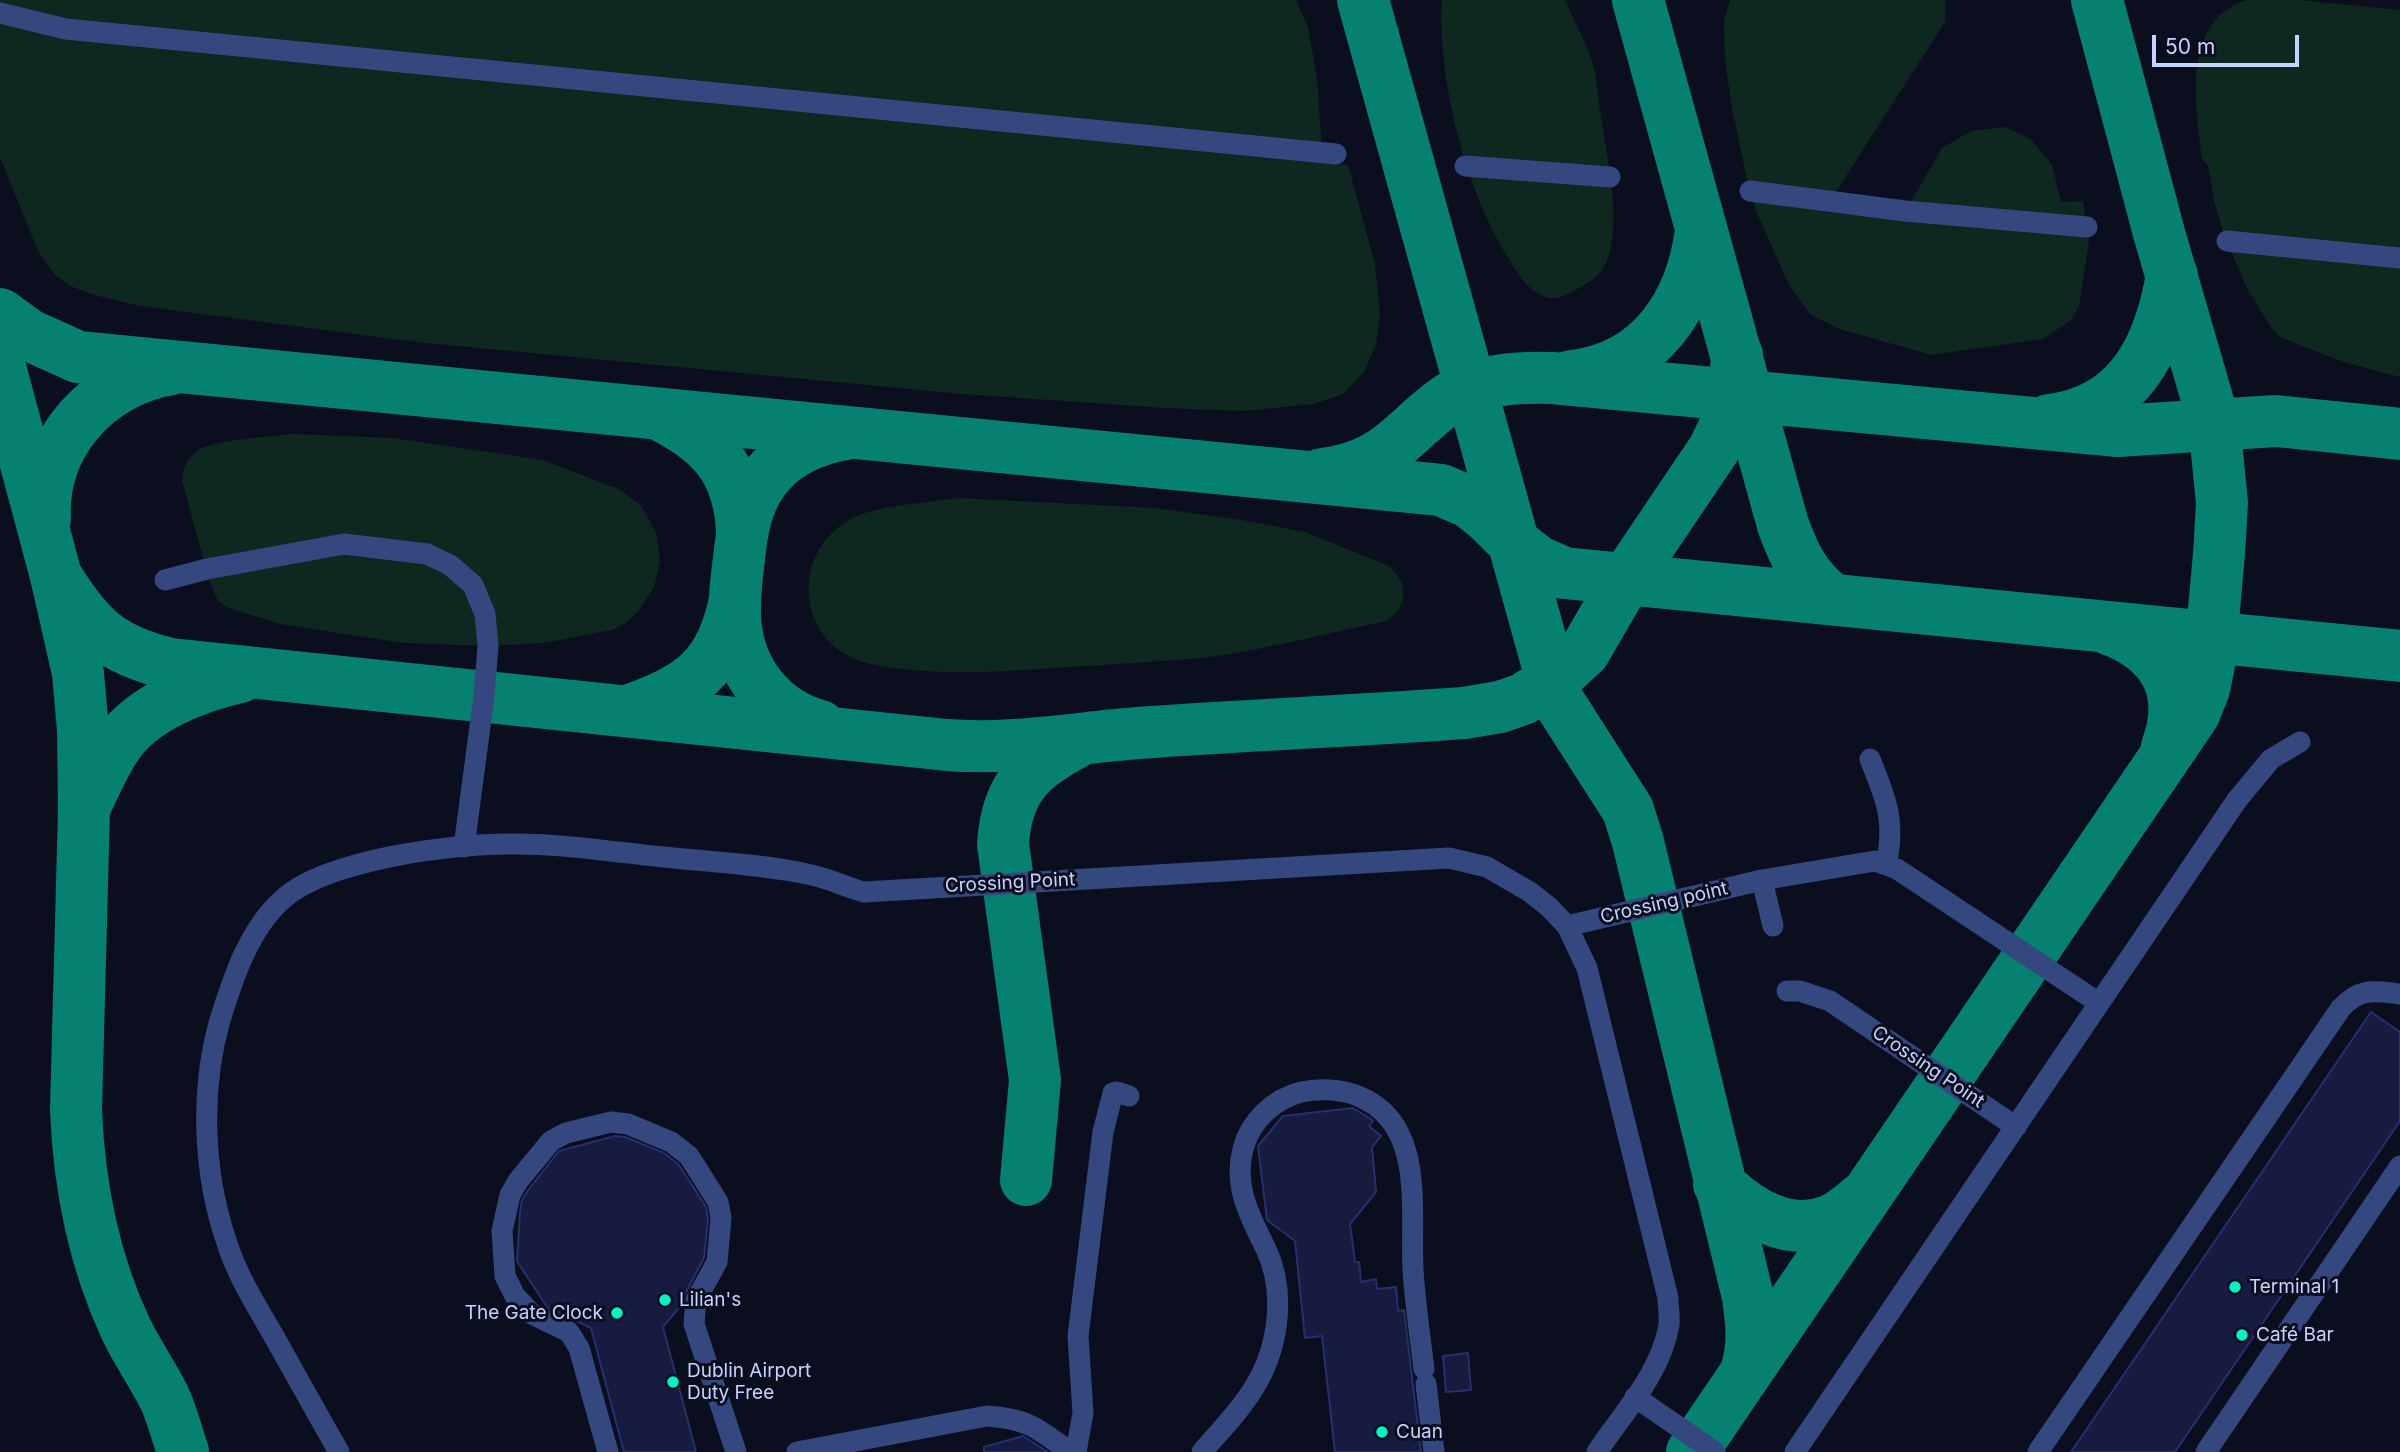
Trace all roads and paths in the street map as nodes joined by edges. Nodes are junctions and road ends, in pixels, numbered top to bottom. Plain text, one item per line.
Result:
1 (0, 13) edge
2 (1336, 155) dead end
3 (1465, 166) dead end
4 (1610, 177) dead end
5 (1750, 191) dead end
6 (2087, 227) dead end
7 (2227, 241) dead end
8 (2400, 258) edge
9 (165, 580) dead end
10 (2300, 742) dead end
11 (1870, 759) dead end
12 (464, 847) junction
13 (1886, 865) junction
14 (1762, 880) junction
15 (1567, 926) junction
16 (1773, 926) dead end
17 (1787, 991) dead end
18 (2400, 994) edge
19 (2099, 1003) junction
20 (1129, 1096) dead end
21 (2016, 1127) junction
22 (2400, 1166) edge
23 (1635, 1397) junction
24 (339, 1452) edge
25 (608, 1452) edge
26 (736, 1452) edge
27 (797, 1452) edge
28 (1073, 1452) edge
29 (1202, 1452) edge
30 (1434, 1452) edge
31 (1597, 1452) edge
32 (1715, 1452) edge
33 (1795, 1452) edge
34 (2038, 1452) edge
35 (2206, 1452) edge

1 - 2 lane
3 - 4 lane
5 - 6 lane
7 - 8 lane
9 - 12 lane
10 - 19 lane
11 - 13 lane
12 - 15 lane, Crossing Point
12 - 24 lane
13 - 14 lane, Crossing point
13 - 19 lane
14 - 15 lane, Crossing point
14 - 16 lane
15 - 23 lane
17 - 21 lane, Crossing Point
18 - 34 lane
19 - 21 lane
20 - 28 lane
21 - 33 lane
22 - 35 lane
23 - 31 lane
23 - 32 lane
25 - 26 lane
27 - 28 lane
29 - 30 lane

